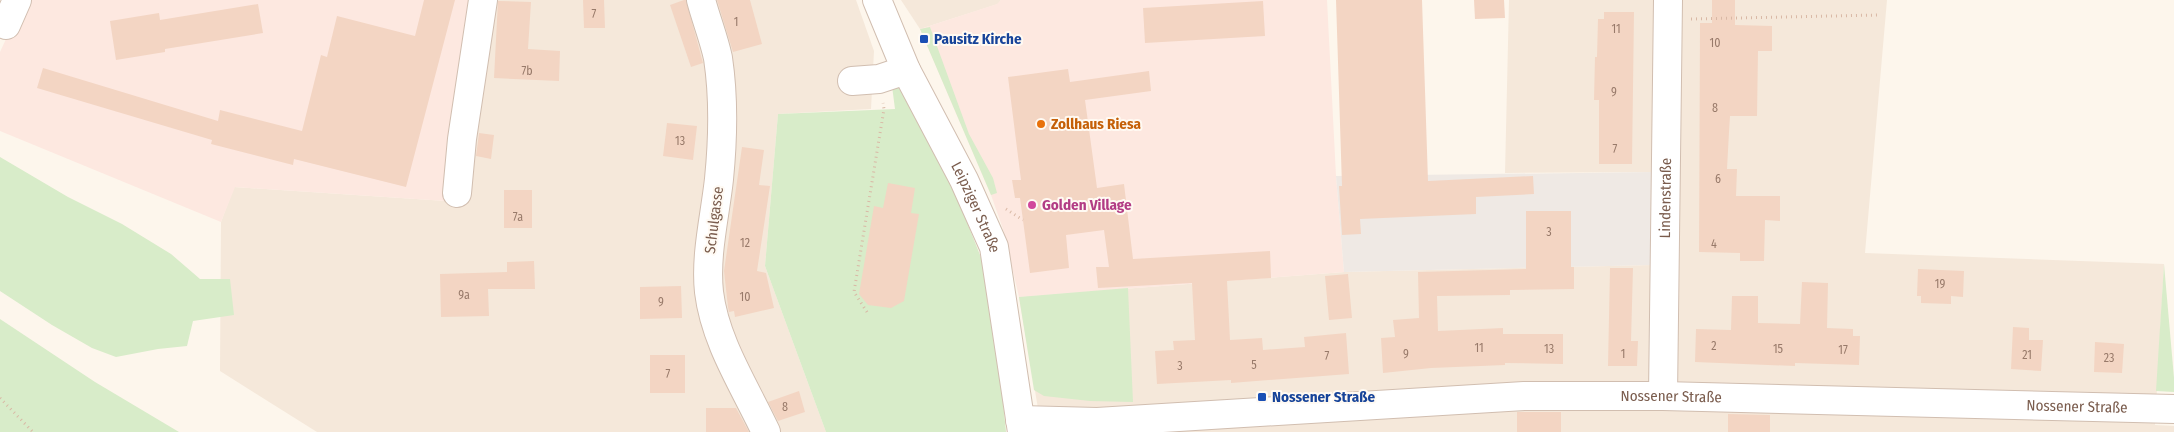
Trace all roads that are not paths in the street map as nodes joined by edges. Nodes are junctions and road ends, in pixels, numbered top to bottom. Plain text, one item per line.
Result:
1 (17, 0) edge
2 (483, 0) edge
3 (701, 0) edge
4 (877, 0) edge
5 (1668, 10) edge
6 (6, 25) dead end
7 (906, 70) junction
8 (852, 81) dead end
9 (457, 193) dead end
10 (1663, 396) junction
11 (2174, 409) edge
12 (1021, 426) edge
13 (766, 432) edge

1 - 6 street
2 - 9 street
3 - 13 street, Schulgasse
4 - 7 street, Leipziger Straße
5 - 10 street, Lindenstraße
7 - 8 street
7 - 12 street, Leipziger Straße
10 - 11 street, Nossener Straße
10 - 12 street, Nossener Straße

